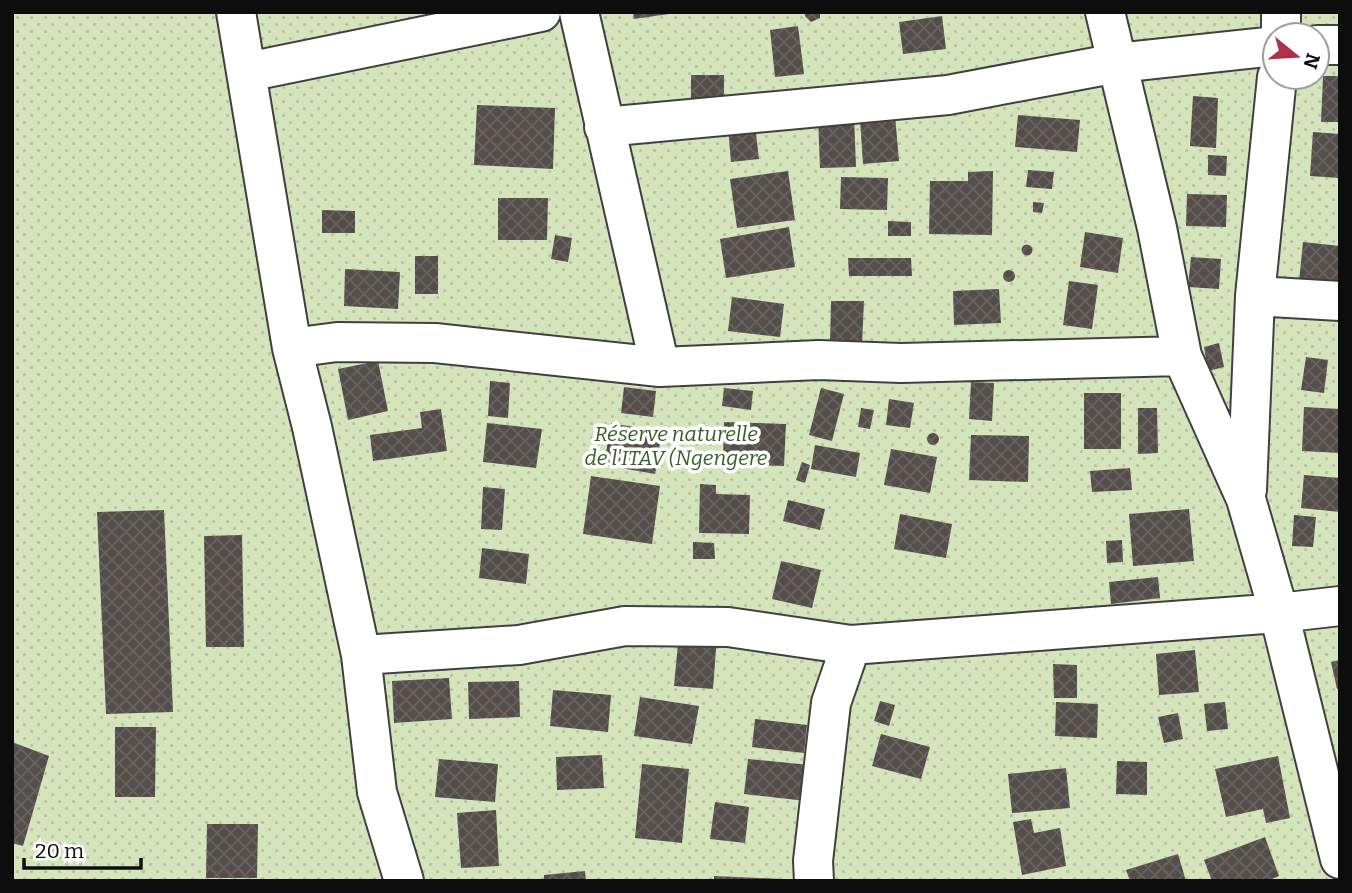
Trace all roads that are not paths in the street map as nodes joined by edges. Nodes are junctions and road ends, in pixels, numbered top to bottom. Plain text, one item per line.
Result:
1 (236, 12) edge
2 (541, 12) edge
3 (579, 12) edge
4 (1105, 12) edge
5 (1261, 48) edge
6 (1117, 64) junction
7 (247, 72) junction
8 (1276, 91) edge
9 (604, 127) junction
10 (1255, 296) junction
11 (1340, 301) edge
12 (292, 348) junction
13 (1182, 356) junction
14 (660, 367) junction
15 (1246, 499) junction
16 (1340, 606) edge
17 (1279, 613) junction
18 (851, 645) junction
19 (361, 655) junction
20 (1340, 859) edge
21 (404, 881) edge
22 (814, 881) edge

1 - 7 street
2 - 7 street
3 - 9 street
4 - 6 street
5 - 6 street
6 - 9 street
6 - 13 street
7 - 12 street
8 - 10 street
9 - 14 street
10 - 11 street
10 - 15 street
12 - 14 street
12 - 19 street
13 - 14 street
13 - 15 street
15 - 17 street
16 - 17 street
17 - 18 street
17 - 20 street
18 - 19 street
18 - 22 street
19 - 21 street

